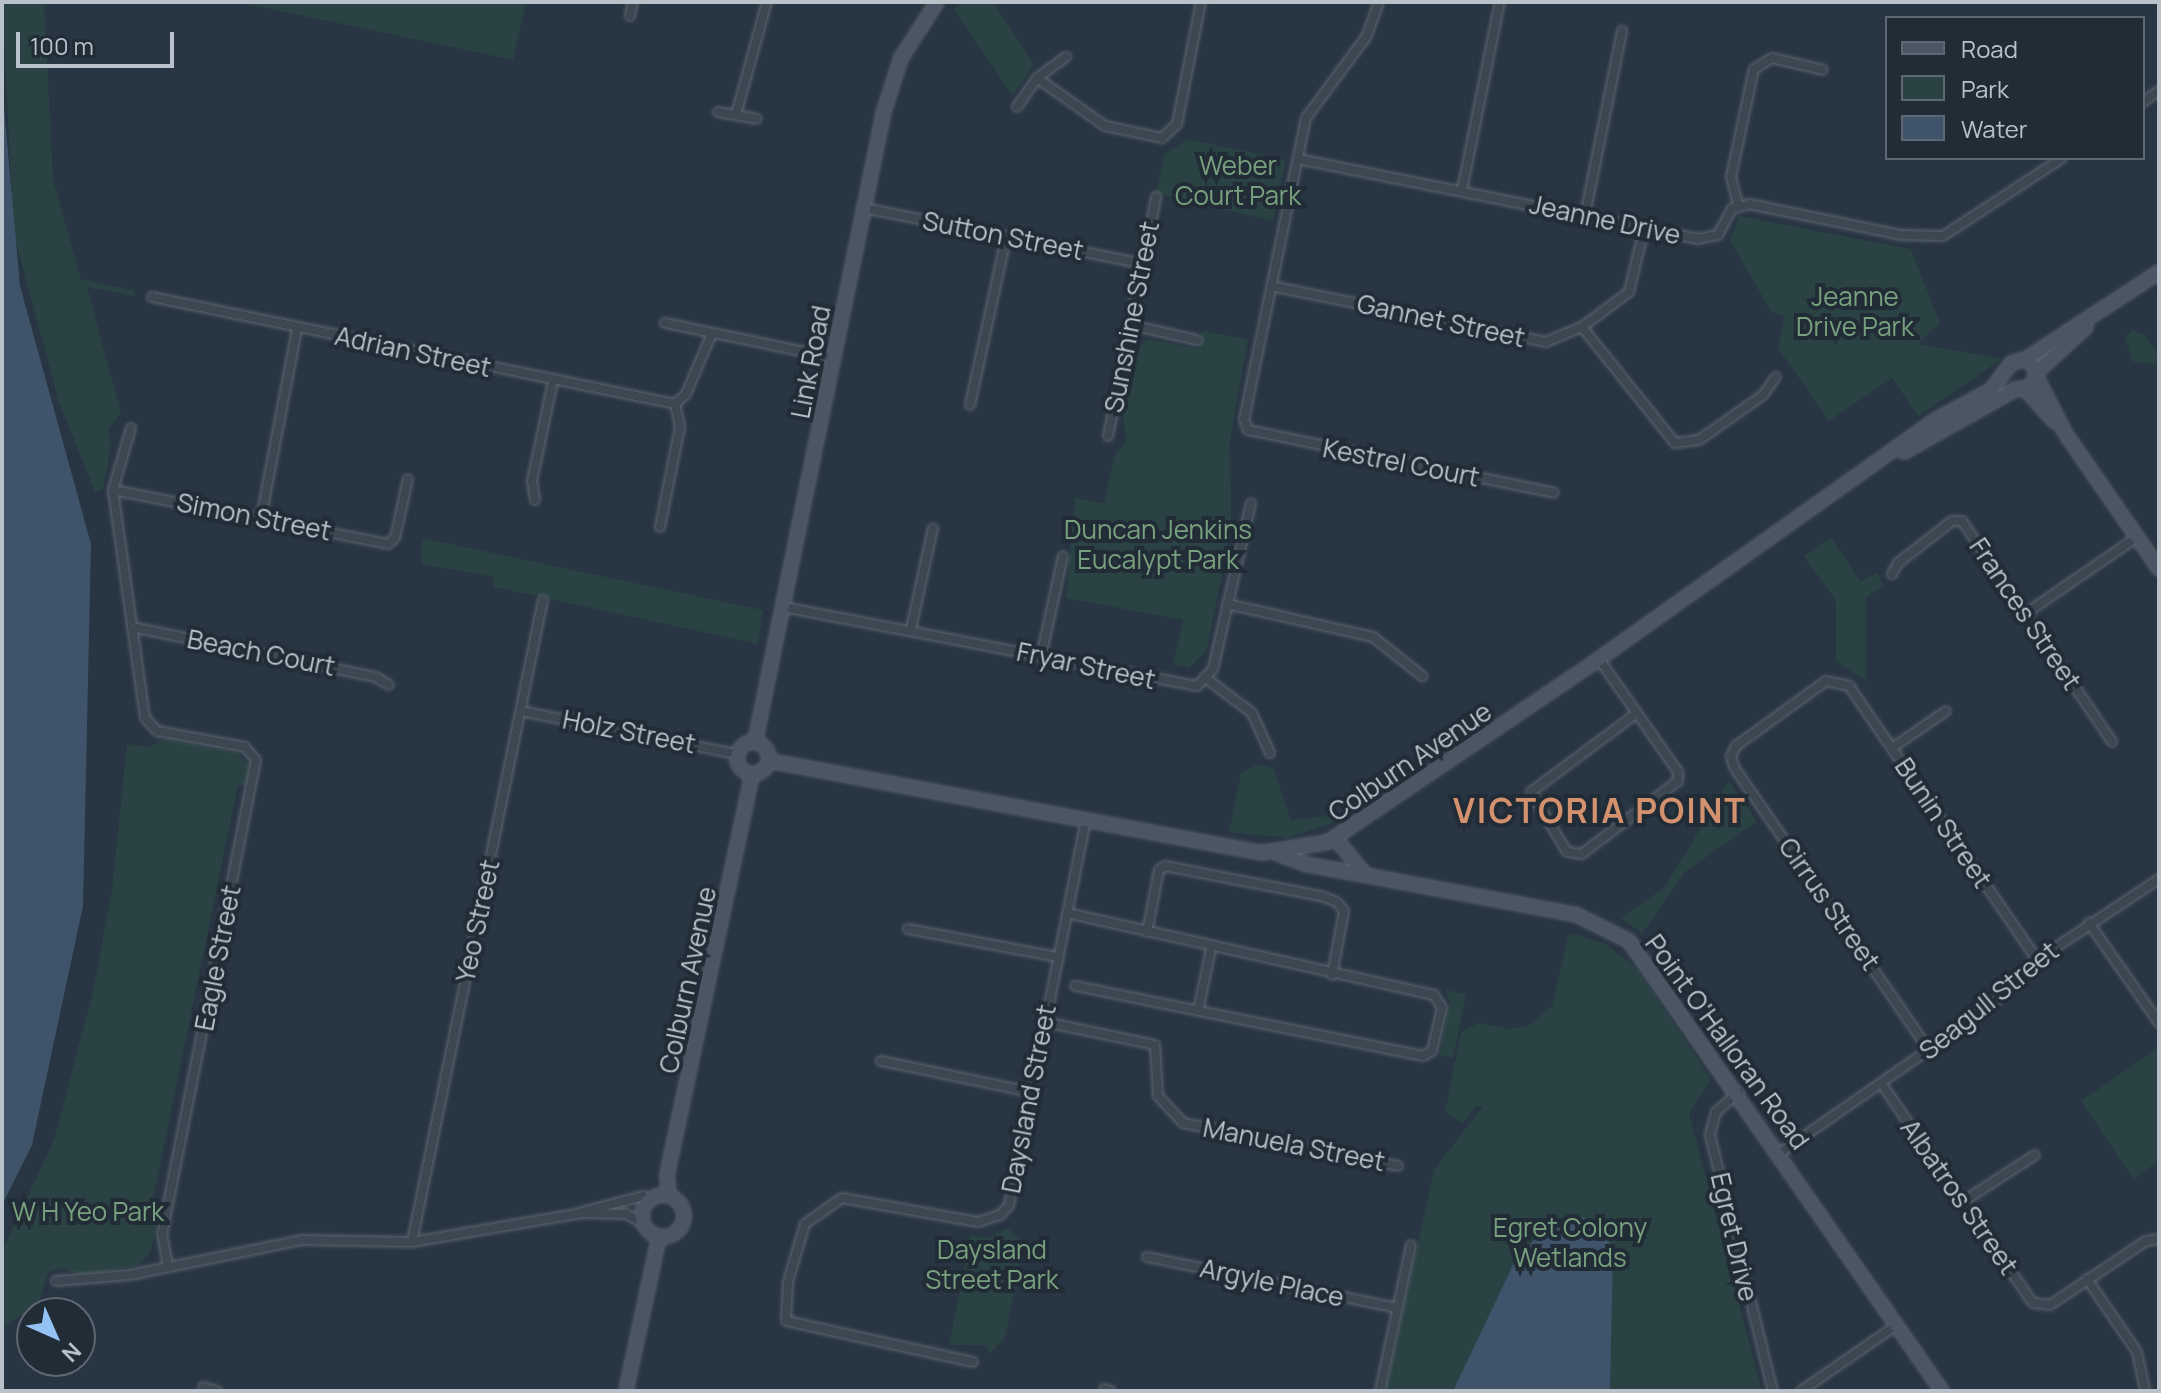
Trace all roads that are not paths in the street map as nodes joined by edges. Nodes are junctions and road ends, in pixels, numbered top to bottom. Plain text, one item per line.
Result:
1 (633, 2) edge
2 (767, 2) edge
3 (937, 2) edge
4 (1201, 2) edge
5 (1379, 2) edge
6 (1500, 2) edge
7 (630, 16) dead end
8 (1622, 31) dead end
9 (1066, 57) dead end
10 (1823, 70) dead end
11 (1037, 78) junction
12 (1017, 107) dead end
13 (718, 112) dead end
14 (736, 115) junction
15 (756, 119) dead end
16 (1298, 159) junction
17 (2058, 160) edge
18 (1462, 190) junction
19 (1156, 197) dead end
20 (1738, 205) junction
21 (864, 208) junction
22 (1585, 215) junction
23 (1644, 229) junction
24 (1006, 238) junction
25 (1143, 264) junction
26 (2159, 272) edge
27 (1271, 286) junction
28 (152, 297) dead end
29 (2109, 306) junction
30 (665, 323) dead end
31 (1131, 325) junction
32 (1582, 327) junction
33 (297, 329) junction
34 (712, 333) junction
35 (1197, 340) dead end
36 (834, 358) junction
37 (2026, 359) junction
38 (2006, 373) junction
39 (2037, 374) junction
40 (1776, 377) dead end
41 (553, 381) junction
42 (2021, 389) junction
43 (675, 404) junction
44 (970, 405) dead end
45 (131, 428) dead end
46 (2065, 433) junction
47 (1108, 436) dead end
48 (1865, 474) junction
49 (408, 479) dead end
50 (113, 490) junction
51 (1554, 493) dead end
52 (535, 500) dead end
53 (1251, 503) dead end
54 (261, 518) junction
55 (660, 527) dead end
56 (933, 528) dead end
57 (2137, 537) junction
58 (1063, 556) dead end
59 (2159, 569) edge
60 (1892, 574) dead end
61 (543, 600) dead end
62 (1227, 604) junction
63 (783, 607) junction
64 (2025, 614) junction
65 (132, 627) junction
66 (911, 629) junction
67 (1041, 657) junction
68 (1599, 659) junction
69 (1422, 676) dead end
70 (1207, 679) junction
71 (389, 685) dead end
72 (521, 711) junction
73 (1946, 711) dead end
74 (1637, 713) junction
75 (755, 742) junction
76 (2112, 742) dead end
77 (1892, 748) junction
78 (1270, 753) dead end
79 (737, 754) junction
80 (1731, 757) joint
81 (770, 761) junction
82 (752, 775) junction
83 (1086, 819) junction
84 (1336, 839) junction
85 (1275, 853) junction
86 (1367, 874) junction
87 (2159, 879) edge
88 (1067, 913) junction
89 (2089, 923) junction
90 (908, 929) dead end
91 (1147, 932) junction
92 (1211, 949) junction
93 (1058, 957) junction
94 (2037, 960) junction
95 (1332, 975) junction
96 (1075, 986) dead end
97 (1198, 1011) junction
98 (1045, 1022) junction
99 (2159, 1023) edge
100 (1929, 1050) junction
101 (881, 1061) dead end
102 (1881, 1083) junction
103 (1031, 1092) junction
104 (1739, 1092) junction
105 (1780, 1153) junction
106 (2035, 1155) dead end
107 (1398, 1166) dead end
108 (669, 1195) junction
109 (648, 1201) junction
110 (1961, 1203) junction
111 (581, 1213) junction
112 (643, 1223) junction
113 (659, 1237) junction
114 (2159, 1239) edge
115 (412, 1242) junction
116 (1411, 1245) dead end
117 (1147, 1257) dead end
118 (168, 1267) junction
119 (2087, 1279) junction
120 (56, 1281) dead end
121 (1398, 1308) junction
122 (1898, 1324) junction
123 (973, 1362) dead end
124 (203, 1387) dead end
125 (217, 1391) edge
126 (626, 1391) edge
127 (1380, 1391) edge
128 (1773, 1391) edge
129 (1801, 1391) edge
130 (1942, 1391) edge
131 (2145, 1391) edge

1 - 7 street
2 - 14 street
3 - 21 main road, Link Road
4 - 11 street
5 - 16 street
6 - 18 street
8 - 22 street
9 - 11 street
10 - 20 street
11 - 12 street
13 - 14 street
14 - 15 street
16 - 18 street, Jeanne Drive
16 - 27 street
17 - 20 street
18 - 22 street, Jeanne Drive
19 - 25 street, Sunshine Street
20 - 23 street, Jeanne Drive
21 - 24 street, Sutton Street
21 - 36 main road, Link Road
22 - 23 street, Jeanne Drive
23 - 32 street, Gannet Street
24 - 25 street, Sutton Street
24 - 44 street
25 - 31 street, Sunshine Street
26 - 29 main road, Colburn Avenue
27 - 32 street, Gannet Street
27 - 51 street, Kestrel Court
28 - 33 street, Adrian Street
29 - 37 main road, Colburn Avenue
29 - 39 main road, Colburn Avenue
30 - 34 street
31 - 35 street
31 - 47 street, Sunshine Street
32 - 40 street
33 - 41 street, Adrian Street
33 - 54 street
34 - 36 street
34 - 43 street
36 - 63 main road, Link Road
37 - 38 main road, Colburn Avenue
37 - 39 main road
38 - 42 main road
38 - 48 main road, Colburn Avenue
39 - 42 main road, Colburn Avenue
39 - 46 main road
41 - 43 street, Adrian Street
41 - 52 street
42 - 46 main road
42 - 48 main road, Colburn Avenue
43 - 55 street
45 - 50 street
46 - 57 main road
48 - 68 main road, Colburn Avenue
49 - 54 street, Simon Street
50 - 54 street, Simon Street
50 - 65 street
53 - 62 street
56 - 66 street
57 - 59 main road
57 - 64 street
58 - 67 street
60 - 64 street, Frances Street
61 - 72 street, Yeo Street
62 - 69 street
62 - 70 street
63 - 66 street, Fryar Street
63 - 75 main road, Link Road
64 - 76 street, Frances Street
65 - 71 street, Beach Court
65 - 118 street, Eagle Street
66 - 67 street, Fryar Street
67 - 70 street, Fryar Street
68 - 74 street
68 - 84 main road, Colburn Avenue
70 - 78 street
72 - 79 street, Holz Street
72 - 115 street, Yeo Street
73 - 77 street
74 - 74 street
75 - 79 main road
75 - 81 main road
77 - 80 street, Bunin Street
77 - 94 street, Bunin Street
79 - 82 main road
80 - 100 street, Cirrus Street
81 - 82 main road
81 - 83 main road, Colburn Avenue
82 - 108 main road, Colburn Avenue
83 - 85 main road, Colburn Avenue
83 - 88 street, Daysland Street
84 - 85 main road, Colburn Avenue
84 - 86 main road
85 - 86 main road, Point O'Halloran Road
86 - 104 main road, Point O'Halloran Road
87 - 89 street, Seagull Street
88 - 91 street
88 - 93 street, Daysland Street
89 - 94 street, Seagull Street
89 - 99 street
90 - 93 street
91 - 92 street
91 - 95 street
92 - 95 street
92 - 97 street
93 - 98 street, Daysland Street
94 - 100 street, Seagull Street
95 - 97 street
96 - 97 street
98 - 103 street, Daysland Street
98 - 107 street, Manuela Street
100 - 102 street, Seagull Street
101 - 103 street
102 - 105 street, Seagull Street
102 - 110 street, Albatros Street
103 - 123 street, Daysland Street
104 - 105 main road, Point O'Halloran Road
104 - 128 street, Egret Drive
105 - 122 main road, Point O'Halloran Road
106 - 110 street
108 - 109 main road
108 - 113 main road
109 - 111 street
109 - 112 main road
110 - 119 street, Albatros Street
111 - 112 street
111 - 115 street
112 - 113 main road
113 - 126 main road
114 - 119 street
115 - 118 street
116 - 121 street
117 - 121 street, Argyle Place
118 - 120 street
119 - 131 street
121 - 127 street
122 - 129 street
122 - 130 main road, Point O'Halloran Road
124 - 125 street

